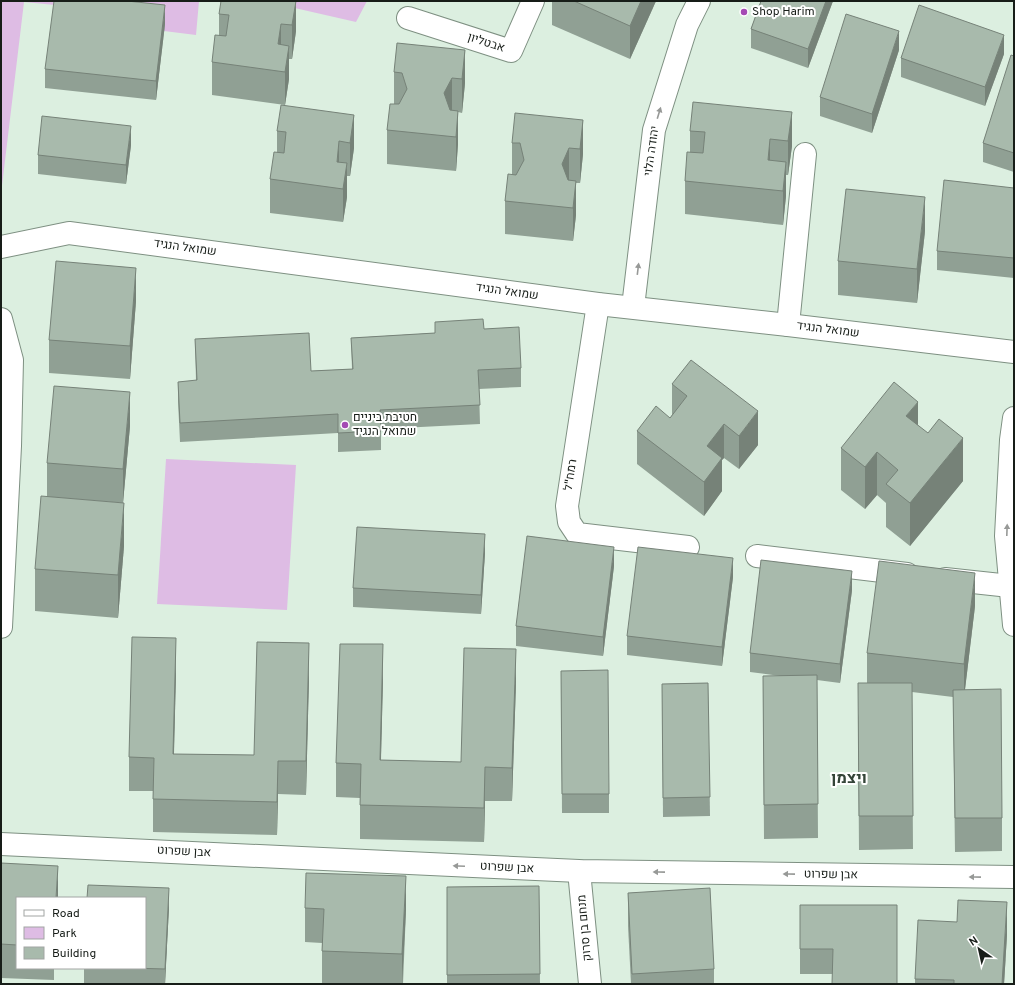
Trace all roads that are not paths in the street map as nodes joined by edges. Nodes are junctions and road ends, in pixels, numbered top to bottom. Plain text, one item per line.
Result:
1 (533, 1) edge
2 (699, 1) edge
3 (408, 18) dead end
4 (805, 154) dead end
5 (1, 247) edge
6 (598, 304) junction
7 (633, 308) junction
8 (1, 318) edge
9 (788, 325) junction
10 (1014, 352) edge
11 (1014, 418) edge
12 (688, 547) dead end
13 (757, 556) dead end
14 (1010, 586) junction
15 (1014, 624) edge
16 (1, 627) edge
17 (1, 844) edge
18 (579, 871) junction
19 (1014, 877) edge
20 (590, 984) edge

1 - 3 street, אבטליון
7 -> 2 street, יהודה הלוי
4 - 9 street
5 - 6 street, שמואל הנגיד
6 - 7 street, שמואל הנגיד
6 - 12 street, רמח"ל
7 - 9 street, שמואל הנגיד
8 - 16 street
9 - 10 street, שמואל הנגיד
14 -> 11 street
13 - 14 street
14 - 15 street
18 -> 17 street, אבן שפרוט
19 -> 18 street, אבן שפרוט
18 - 20 street, מנחם בן סרוק

